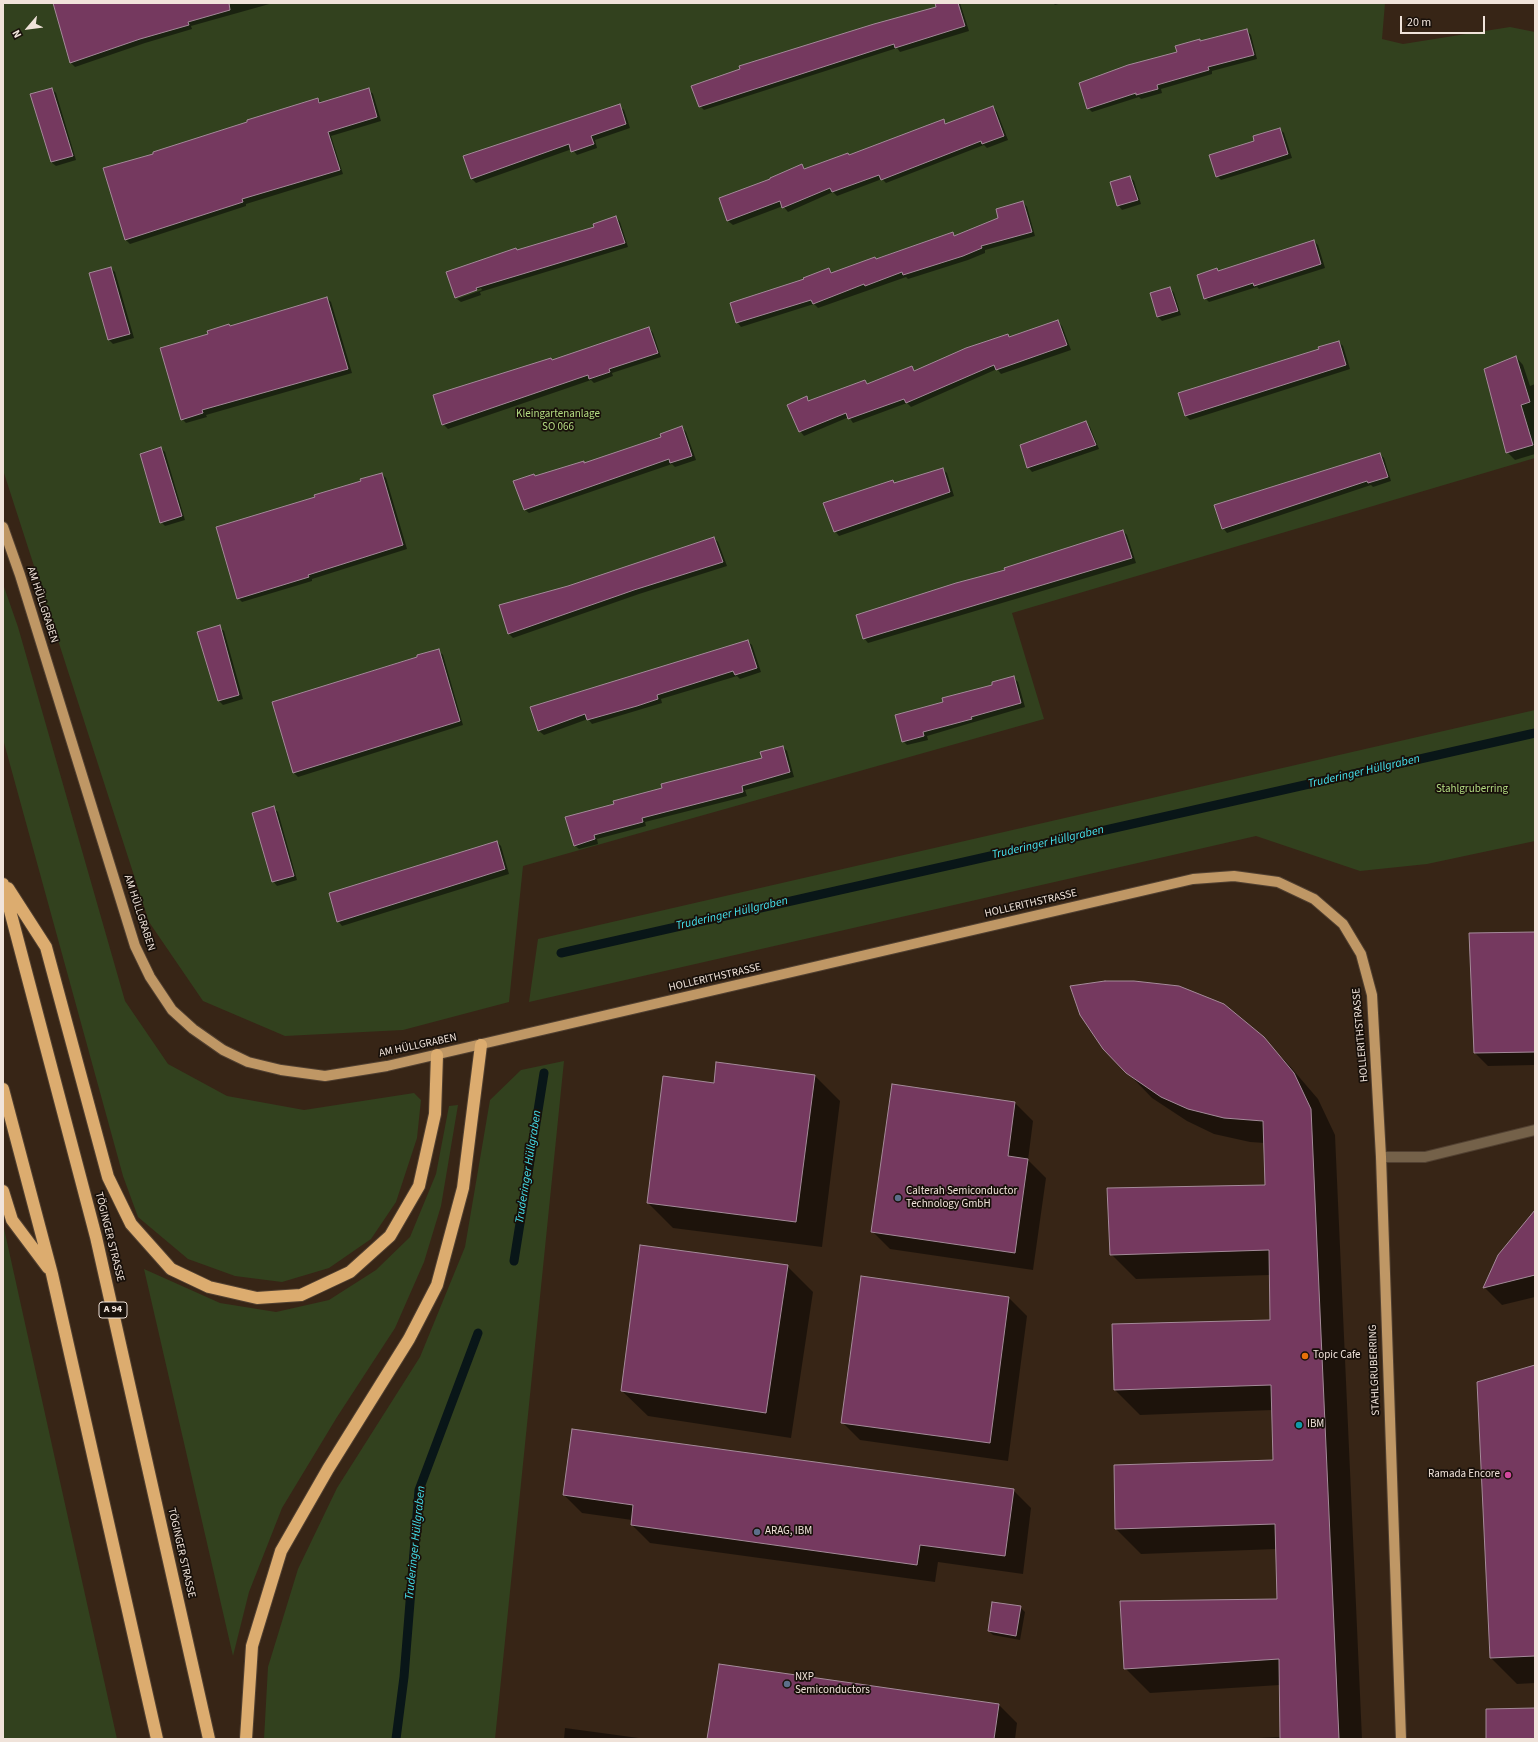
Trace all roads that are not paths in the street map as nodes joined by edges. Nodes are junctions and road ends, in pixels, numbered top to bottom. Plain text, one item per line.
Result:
1 (3, 527) edge
2 (3, 880) edge
3 (3, 884) edge
4 (481, 1045) junction
5 (437, 1055) junction
6 (3, 1089) edge
7 (1535, 1130) edge
8 (1381, 1157) junction
9 (3, 1191) edge
10 (52, 1274) junction
11 (157, 1739) edge
12 (209, 1739) edge
13 (246, 1739) edge
14 (1401, 1739) edge

1 - 5 main road, AM HÜLLGRABEN
2 - 5 highway
3 - 12 highway, TÖGINGER STRASSE / A 94
4 - 5 main road, AM HÜLLGRABEN
4 - 8 main road, HOLLERITHSTRASSE
4 - 13 highway
6 - 10 highway
7 - 8 street
8 - 14 main road, STAHLGRUBERRING
9 - 10 highway
10 - 11 highway

